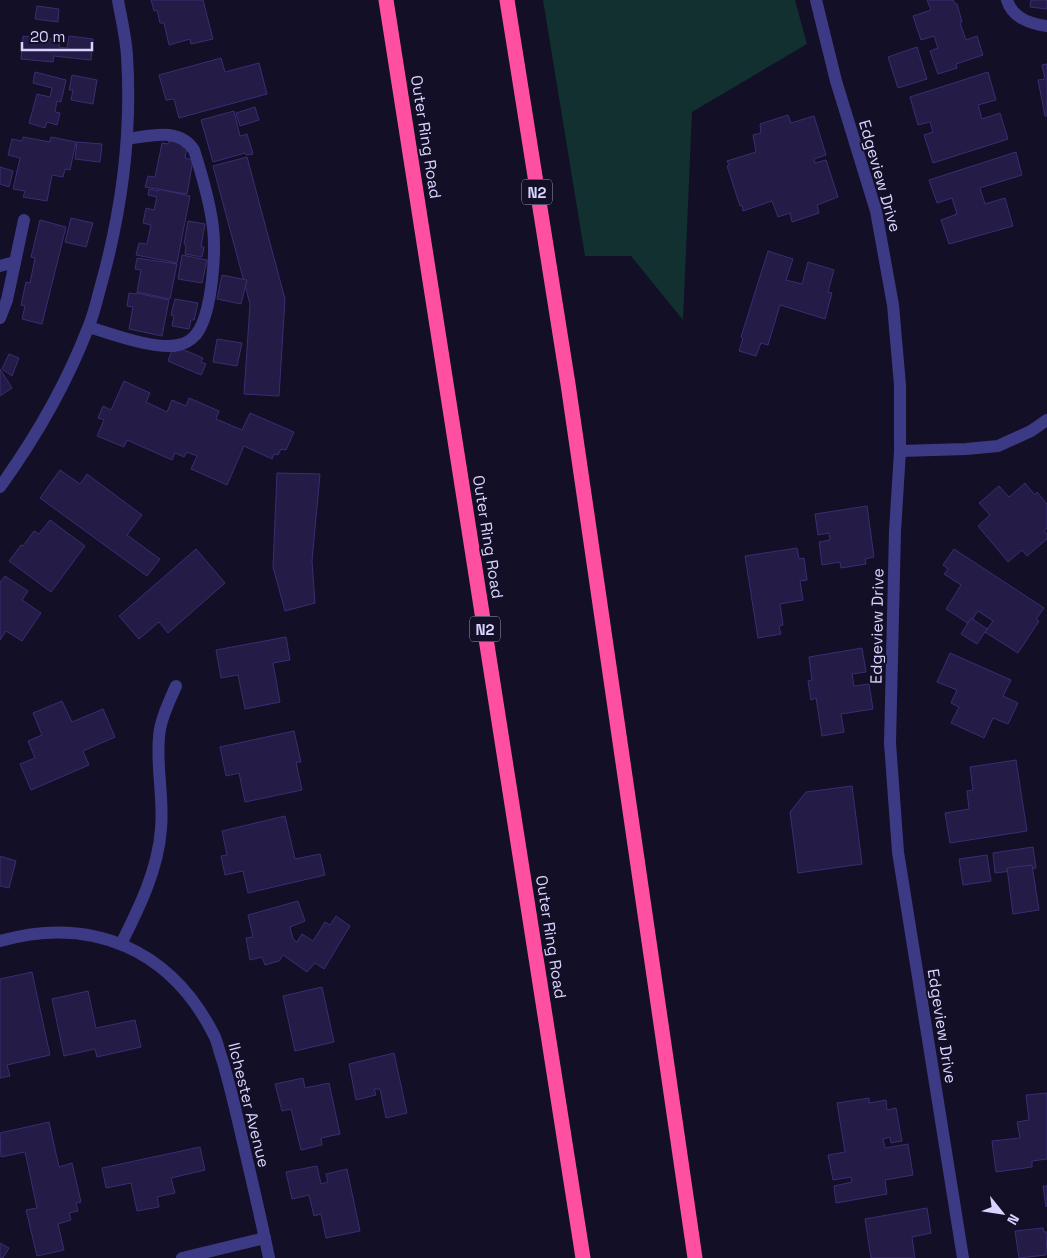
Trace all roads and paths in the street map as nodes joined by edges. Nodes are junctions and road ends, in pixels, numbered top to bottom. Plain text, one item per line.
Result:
1 (118, 0) edge
2 (386, 0) edge
3 (506, 0) edge
4 (816, 0) edge
5 (1007, 0) edge
6 (1047, 26) edge
7 (127, 139) junction
8 (24, 220) dead end
9 (14, 262) junction
10 (0, 266) edge
11 (0, 318) edge
12 (89, 327) junction
13 (1047, 420) edge
14 (900, 451) junction
15 (0, 487) edge
16 (176, 686) dead end
17 (0, 941) edge
18 (121, 944) junction
19 (265, 1238) junction
20 (182, 1258) edge
21 (269, 1258) edge
22 (583, 1258) edge
23 (695, 1258) edge
24 (963, 1258) edge

1 - 7 street
2 - 22 highway, Outer Ring Road / N2
3 - 23 highway, N2
4 - 14 street, Edgeview Drive
5 - 6 street
7 - 12 street
7 - 12 street
8 - 9 street
9 - 10 street
9 - 11 street
12 - 15 street
13 - 14 street
14 - 24 street, Edgeview Drive
16 - 18 street
17 - 18 street, Ilchester Avenue
18 - 19 street, Ilchester Avenue
19 - 20 street
19 - 21 street, Ilchester Avenue

